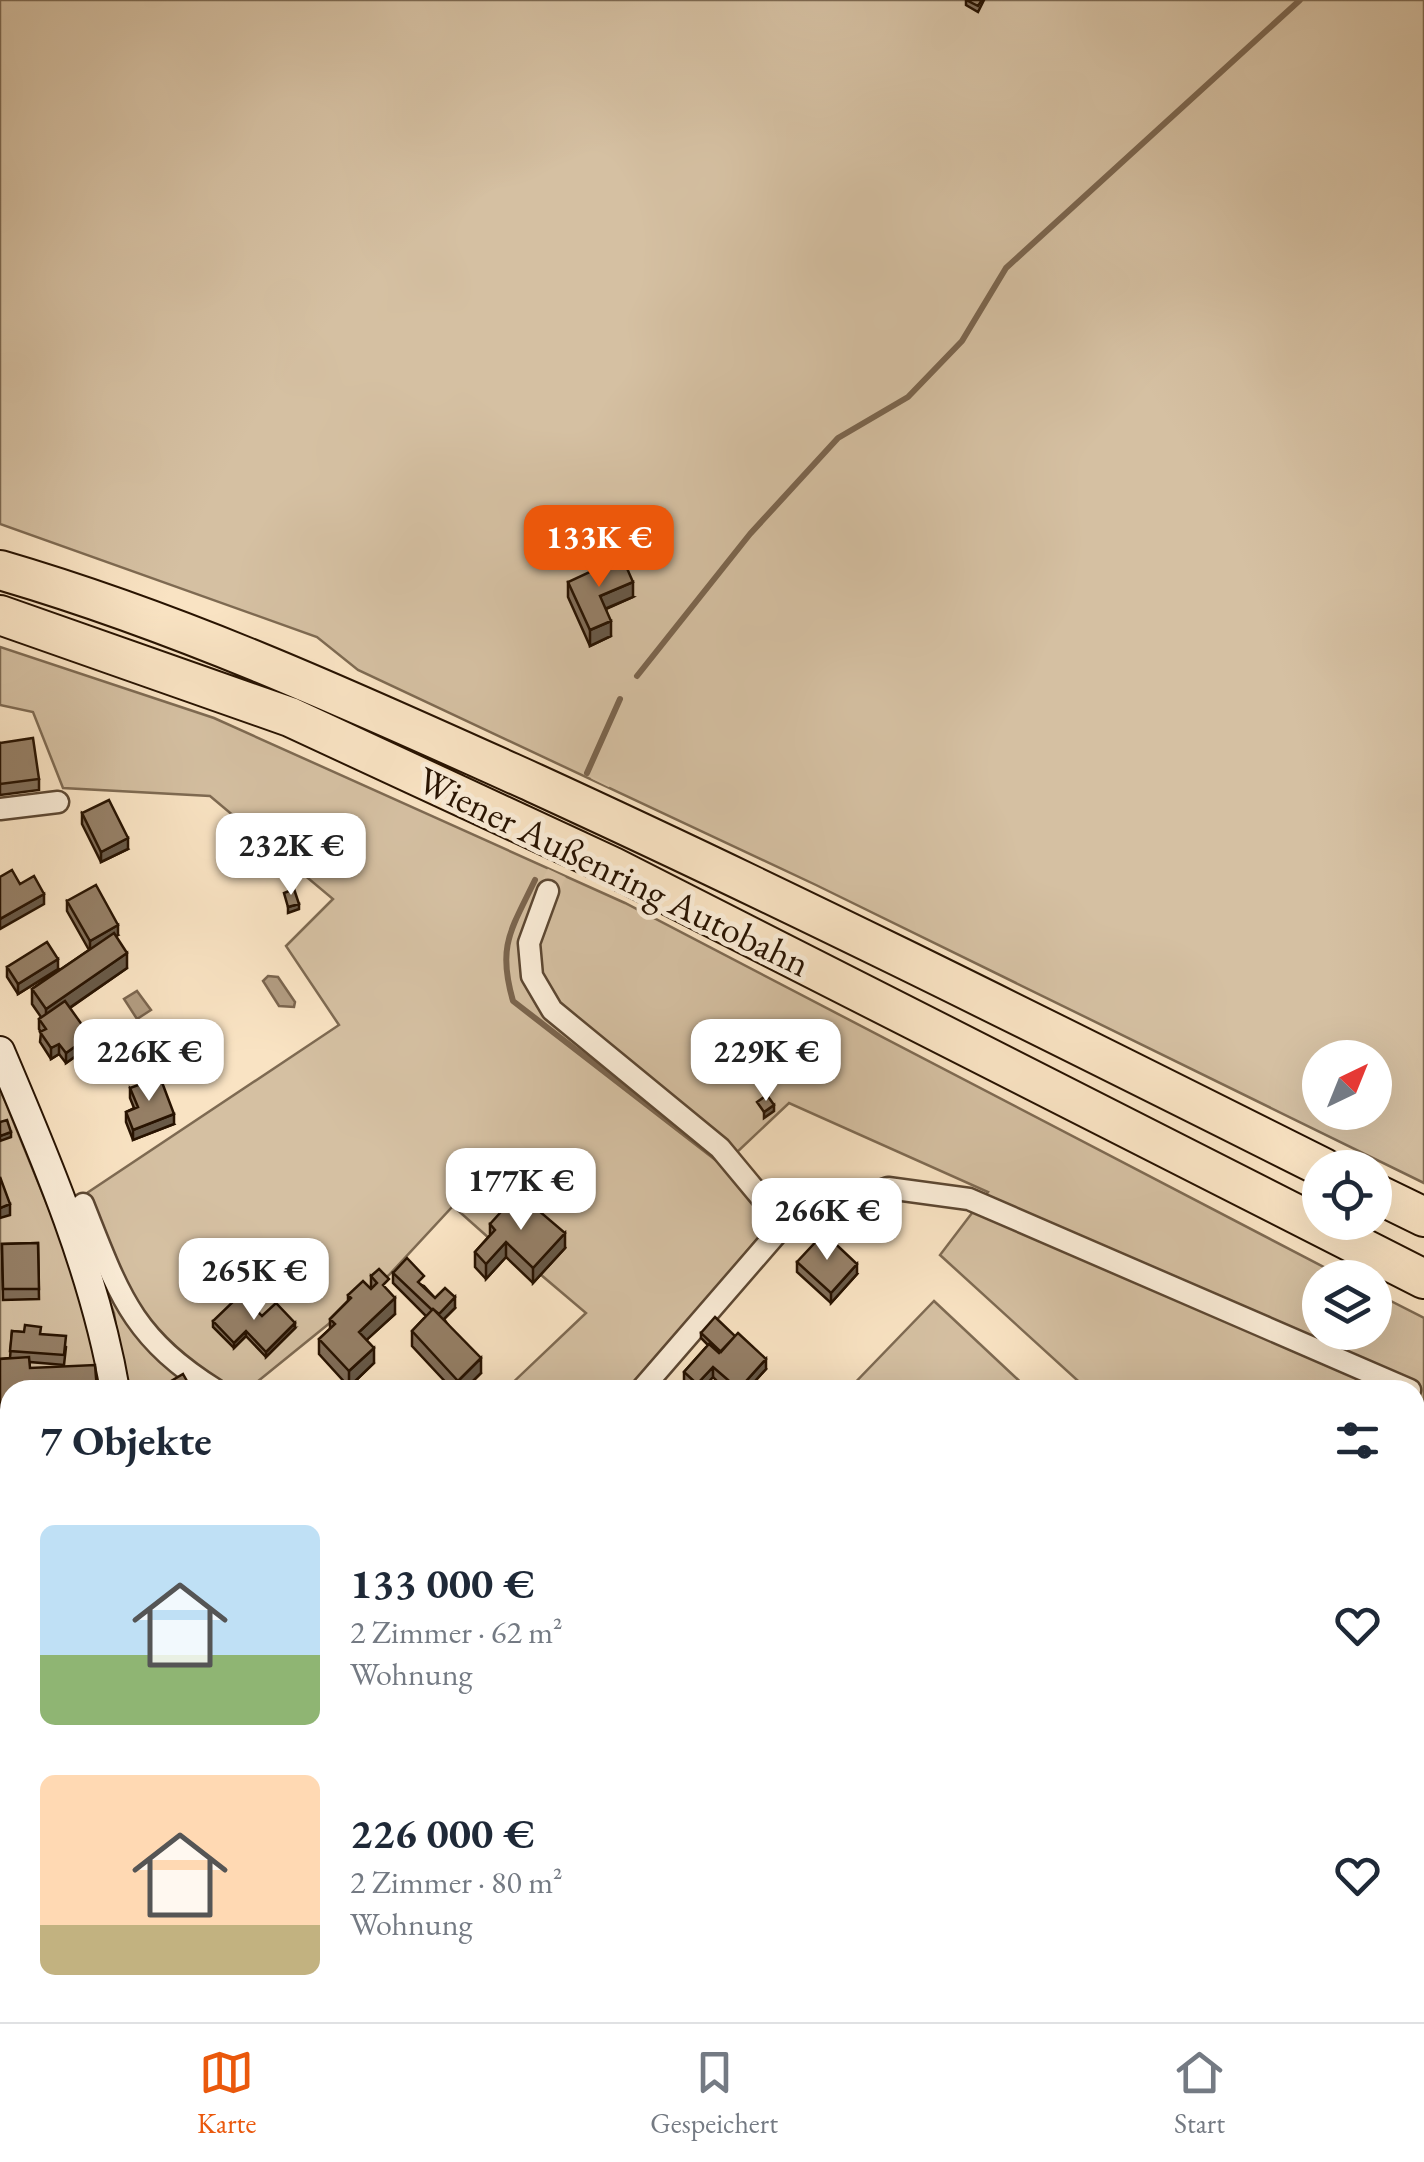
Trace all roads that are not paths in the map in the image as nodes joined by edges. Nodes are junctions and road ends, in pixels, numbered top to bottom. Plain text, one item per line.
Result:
1 (0, 570) edge
2 (0, 615) edge
3 (58, 802) dead end
4 (0, 808) edge
5 (548, 891) tunnel mouth
6 (0, 1050) edge
7 (1302, 1157) edge
8 (1392, 1201) edge
9 (84, 1204) dead end
10 (1424, 1217) edge
11 (784, 1225) junction
12 (1424, 1278) edge
13 (112, 1380) edge
14 (200, 1380) edge
15 (650, 1380) edge
16 (1387, 1380) edge

1 - 7 highway, Wiener Außenring Autobahn
2 - 12 highway, Wiener Außenring Autobahn
3 - 4 street
5 - 11 street
6 - 13 street
8 - 10 highway
9 - 14 street
11 - 15 street
11 - 16 street

